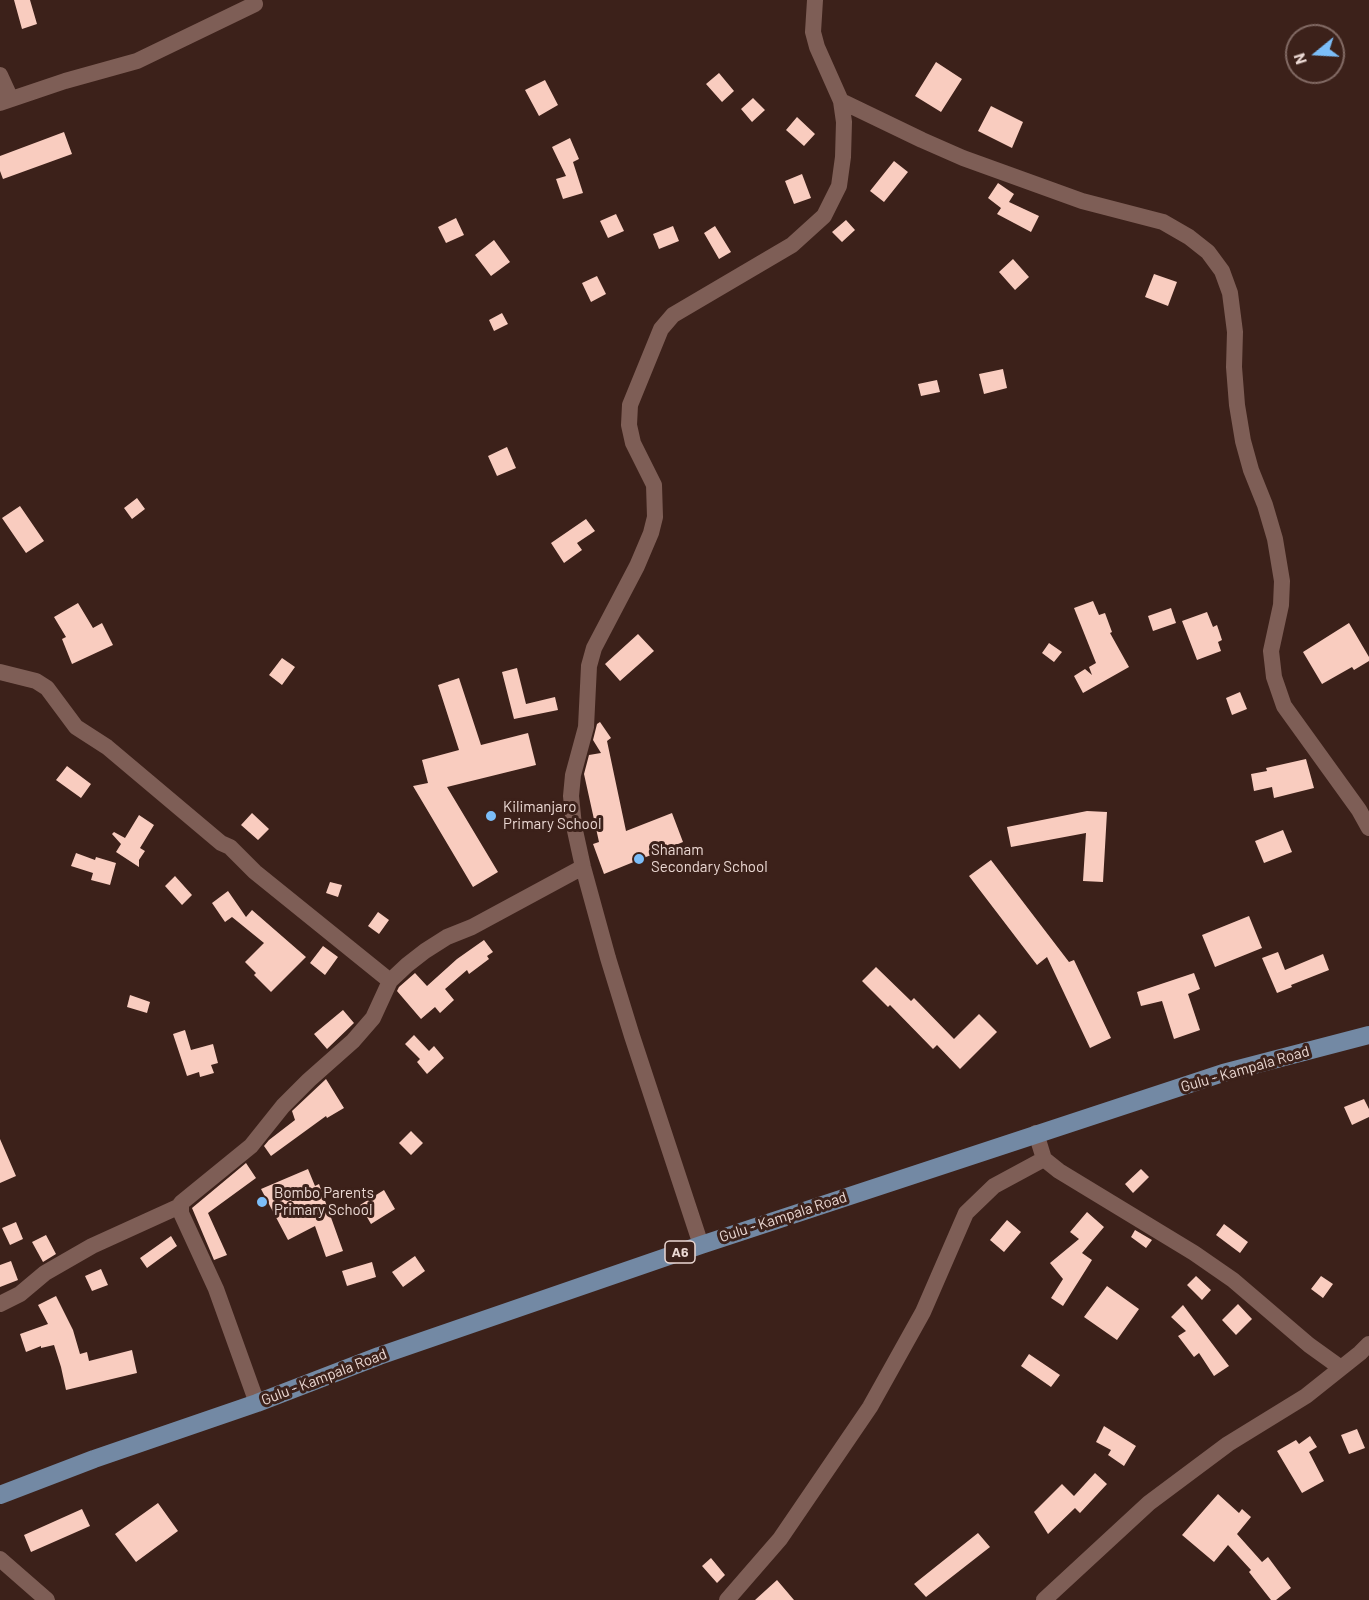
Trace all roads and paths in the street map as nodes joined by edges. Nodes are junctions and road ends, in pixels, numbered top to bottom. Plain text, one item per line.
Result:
1 (815, 0) edge
2 (255, 4) dead end
3 (0, 75) edge
4 (5, 101) edge
5 (841, 101) junction
6 (0, 672) edge
7 (1369, 828) edge
8 (583, 867) junction
9 (390, 981) junction
10 (1369, 1035) edge
11 (1036, 1133) junction
12 (1044, 1159) junction
13 (180, 1206) junction
14 (700, 1245) junction
15 (0, 1304) edge
16 (1369, 1344) edge
17 (1341, 1368) junction
18 (257, 1402) junction
19 (0, 1495) edge
20 (0, 1559) edge
21 (47, 1600) edge
22 (727, 1600) edge
23 (1044, 1600) edge

1 - 5 street
2 - 4 street
3 - 4 street
5 - 7 street
5 - 8 street
6 - 9 street
8 - 9 street
8 - 14 street
9 - 13 street
10 - 11 main road, Gulu - Kampala Road / A6
11 - 12 street
11 - 14 main road, Gulu - Kampala Road / A6
12 - 17 street
12 - 22 street
13 - 15 street
13 - 18 street
14 - 18 main road, Gulu - Kampala Road / A6
16 - 17 street
17 - 23 street
18 - 19 main road, Gulu - Kampala Road / A6
20 - 21 street

